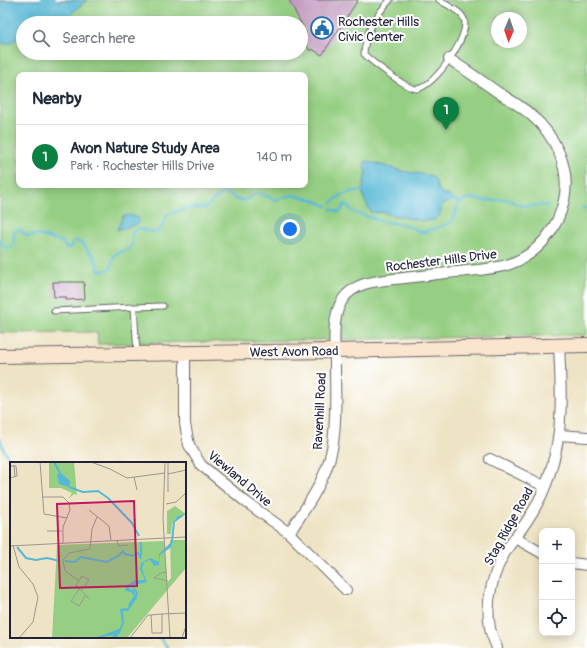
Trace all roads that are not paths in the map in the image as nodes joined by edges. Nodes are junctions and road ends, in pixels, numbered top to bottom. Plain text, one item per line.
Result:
1 (390, 0) edge
2 (439, 0) edge
3 (450, 59) junction
4 (163, 306) dead end
5 (134, 307) junction
6 (54, 311) dead end
7 (587, 344) edge
8 (559, 345) junction
9 (335, 351) junction
10 (185, 353) junction
11 (137, 354) junction
12 (0, 356) edge
13 (559, 435) junction
14 (587, 437) edge
15 (490, 459) dead end
16 (544, 486) junction
17 (289, 533) junction
18 (515, 538) junction
19 (539, 551) edge
20 (575, 563) edge
21 (587, 565) edge
22 (346, 590) dead end
23 (497, 648) edge

1 - 3 lane
2 - 3 lane
3 - 9 street, Rochester Hills Drive
4 - 5 lane
5 - 6 lane
5 - 11 lane
7 - 8 street, West Avon Road
8 - 9 street, West Avon Road
8 - 13 street, Stag Ridge Road
9 - 10 street, West Avon Road
9 - 17 street, Ravenhill Road
10 - 11 street, West Avon Road
10 - 17 street, Viewland Drive
11 - 12 street, West Avon Road
13 - 14 street
13 - 16 street, Stag Ridge Road
15 - 16 street
16 - 18 street, Stag Ridge Road
17 - 22 street, Viewland Drive
18 - 19 street
18 - 23 street, Stag Ridge Road
20 - 21 street

